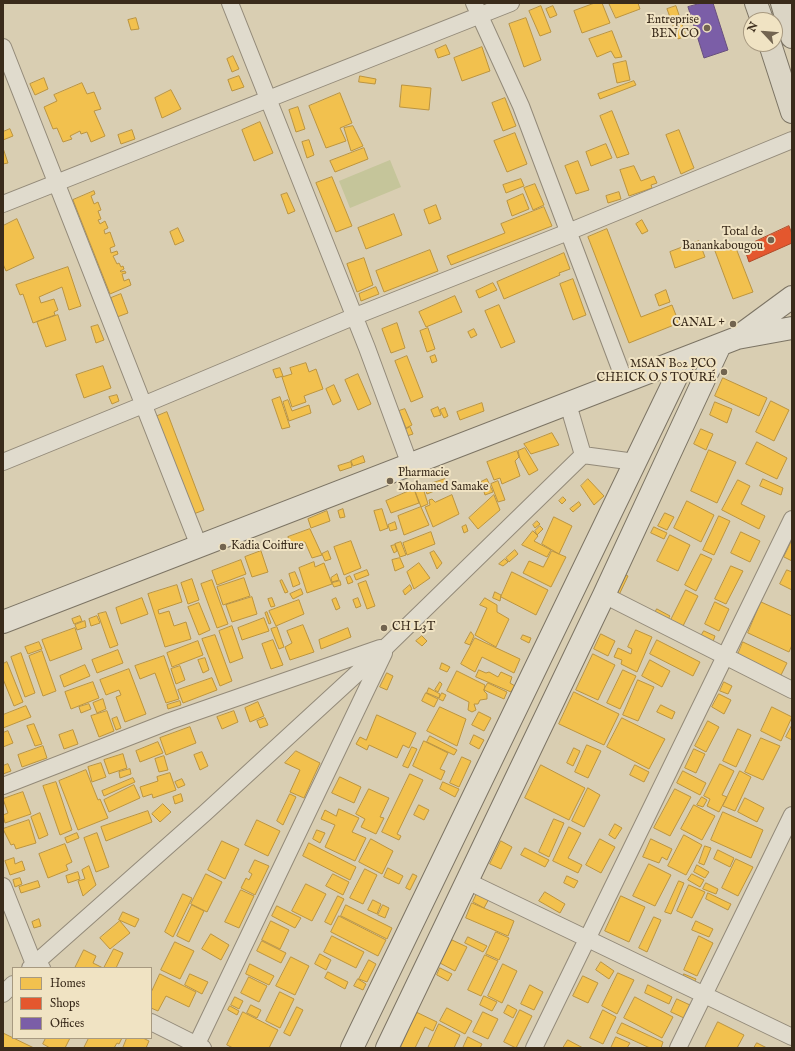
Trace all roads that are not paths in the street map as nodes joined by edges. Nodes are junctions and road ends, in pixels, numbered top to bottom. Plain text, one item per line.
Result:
1 (230, 3) edge
2 (512, 3) edge
3 (782, 3) edge
4 (477, 10) edge
5 (792, 37) edge
6 (3, 47) edge
7 (773, 52) edge
8 (267, 100) junction
9 (792, 112) edge
10 (792, 140) edge
11 (57, 183) junction
12 (3, 204) edge
13 (568, 232) junction
14 (792, 297) edge
15 (353, 317) junction
16 (792, 328) edge
17 (729, 341) junction
18 (684, 359) junction
19 (625, 382) junction
20 (568, 404) junction
21 (144, 405) junction
22 (583, 455) junction
23 (3, 462) edge
24 (635, 462) junction
25 (410, 465) junction
26 (792, 519) edge
27 (199, 546) junction
28 (604, 595) junction
29 (3, 622) edge
30 (388, 645) junction
31 (726, 657) junction
32 (792, 690) edge
33 (3, 786) edge
34 (792, 815) edge
35 (467, 881) junction
36 (3, 886) edge
37 (587, 939) junction
38 (36, 967) edge
39 (12, 985) edge
40 (3, 994) edge
41 (704, 995) junction
42 (152, 1023) edge
43 (792, 1037) edge
44 (198, 1047) edge
45 (352, 1048) edge
46 (387, 1048) edge
47 (534, 1048) edge
48 (678, 1048) edge

1 - 8 street
2 - 4 street
3 - 5 highway
4 - 8 street
4 - 13 street
6 - 11 street
7 - 9 highway
8 - 11 street
8 - 15 street
10 - 13 street
11 - 12 street
11 - 21 street
13 - 15 street
13 - 19 street
14 - 17 main road
15 - 21 street
15 - 25 street
16 - 17 main road
17 - 18 main road
17 - 28 main road
18 - 19 main road
18 - 24 main road
19 - 20 main road
20 - 22 street
20 - 25 main road
21 - 23 street
21 - 27 street
22 - 24 street
22 - 30 street
24 - 45 main road
25 - 27 main road
26 - 31 street
27 - 29 main road
28 - 31 street
28 - 35 main road
30 - 33 street
30 - 38 street
30 - 44 street
31 - 32 street
31 - 37 street
34 - 41 street
35 - 37 street
35 - 46 main road
36 - 38 street
37 - 41 street
37 - 47 street
39 - 40 street
41 - 43 street
41 - 48 street
42 - 44 street

